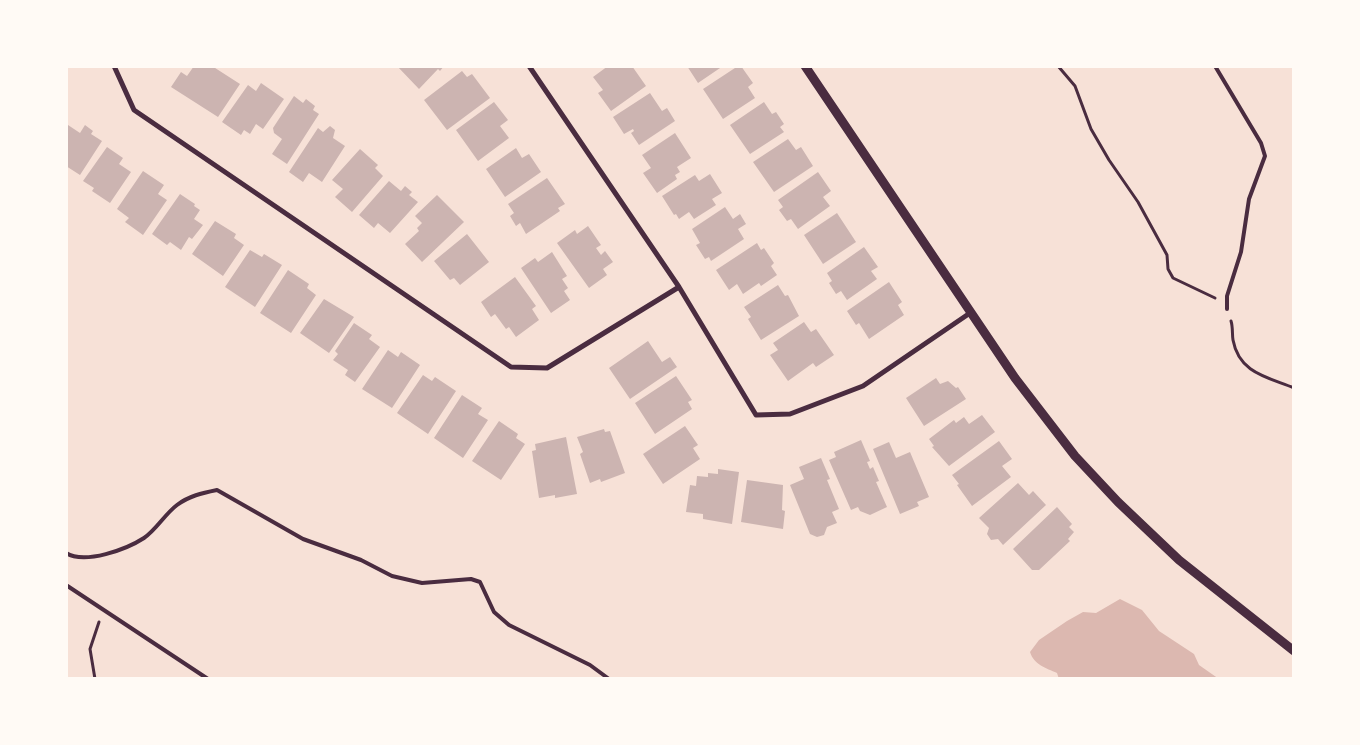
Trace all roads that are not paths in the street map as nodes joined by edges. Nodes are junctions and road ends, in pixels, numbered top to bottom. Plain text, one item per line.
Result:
1 (114, 66) edge
2 (529, 66) edge
3 (805, 66) edge
4 (1215, 66) edge
5 (679, 287) junction
6 (1227, 309) road end
7 (970, 313) junction
8 (66, 553) edge
9 (66, 585) edge
10 (1294, 651) edge
11 (208, 679) edge
12 (609, 679) edge

1 - 5 street
2 - 5 street
3 - 7 street
4 - 6 lane
5 - 7 street
7 - 10 street
8 - 12 lane
9 - 11 lane

